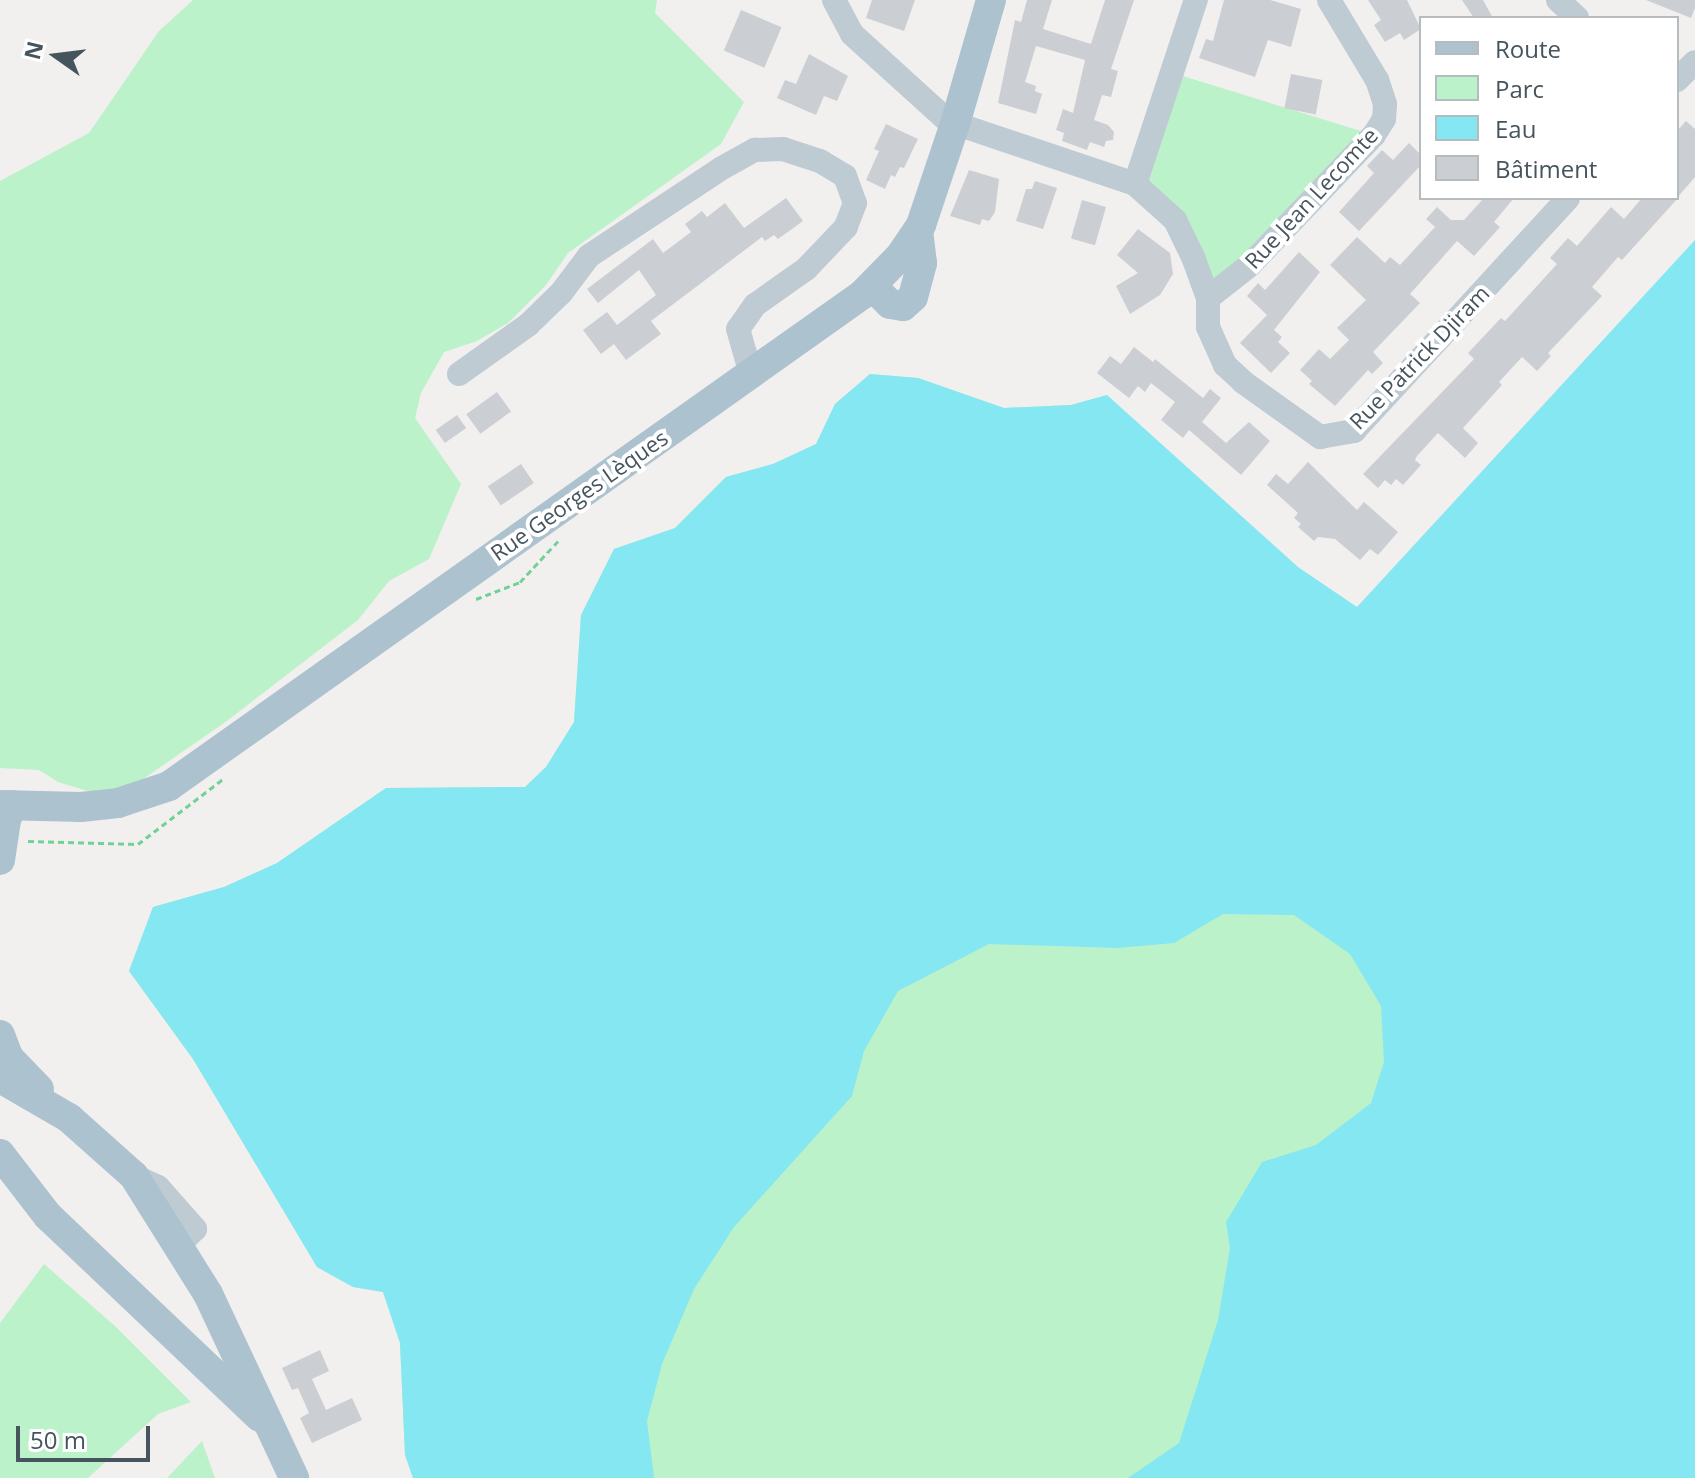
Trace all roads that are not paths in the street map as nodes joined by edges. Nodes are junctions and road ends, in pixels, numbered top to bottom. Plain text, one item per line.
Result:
1 (834, 0) edge
2 (991, 0) edge
3 (1196, 0) edge
4 (1329, 0) edge
5 (1558, 0) edge
6 (1575, 16) edge
7 (955, 124) junction
8 (1135, 184) junction
9 (1566, 200) edge
10 (1208, 298) junction
11 (459, 374) dead end
12 (751, 374) junction
13 (6, 805) edge
14 (1, 845) edge
15 (0, 1035) edge
16 (0, 1078) edge
17 (69, 1118) junction
18 (0, 1154) edge
19 (0, 1178) edge
20 (48, 1216) junction
21 (266, 1422) junction
22 (294, 1478) edge

1 - 7 street, Rue Patrick Djiram
2 - 7 main road, Rue Georges Lèques
3 - 8 street
4 - 10 street, Rue Jean Lecomte
5 - 6 street
7 - 8 street, Rue Patrick Djiram
7 - 12 main road, Rue Georges Lèques
8 - 10 street, Rue Patrick Djiram
9 - 10 street, Rue Patrick Djiram
11 - 12 street
12 - 13 main road, Rue Georges Lèques
13 - 14 main road
15 - 17 main road
16 - 17 main road
17 - 21 main road
18 - 20 main road
19 - 20 main road
20 - 21 main road
21 - 22 main road

